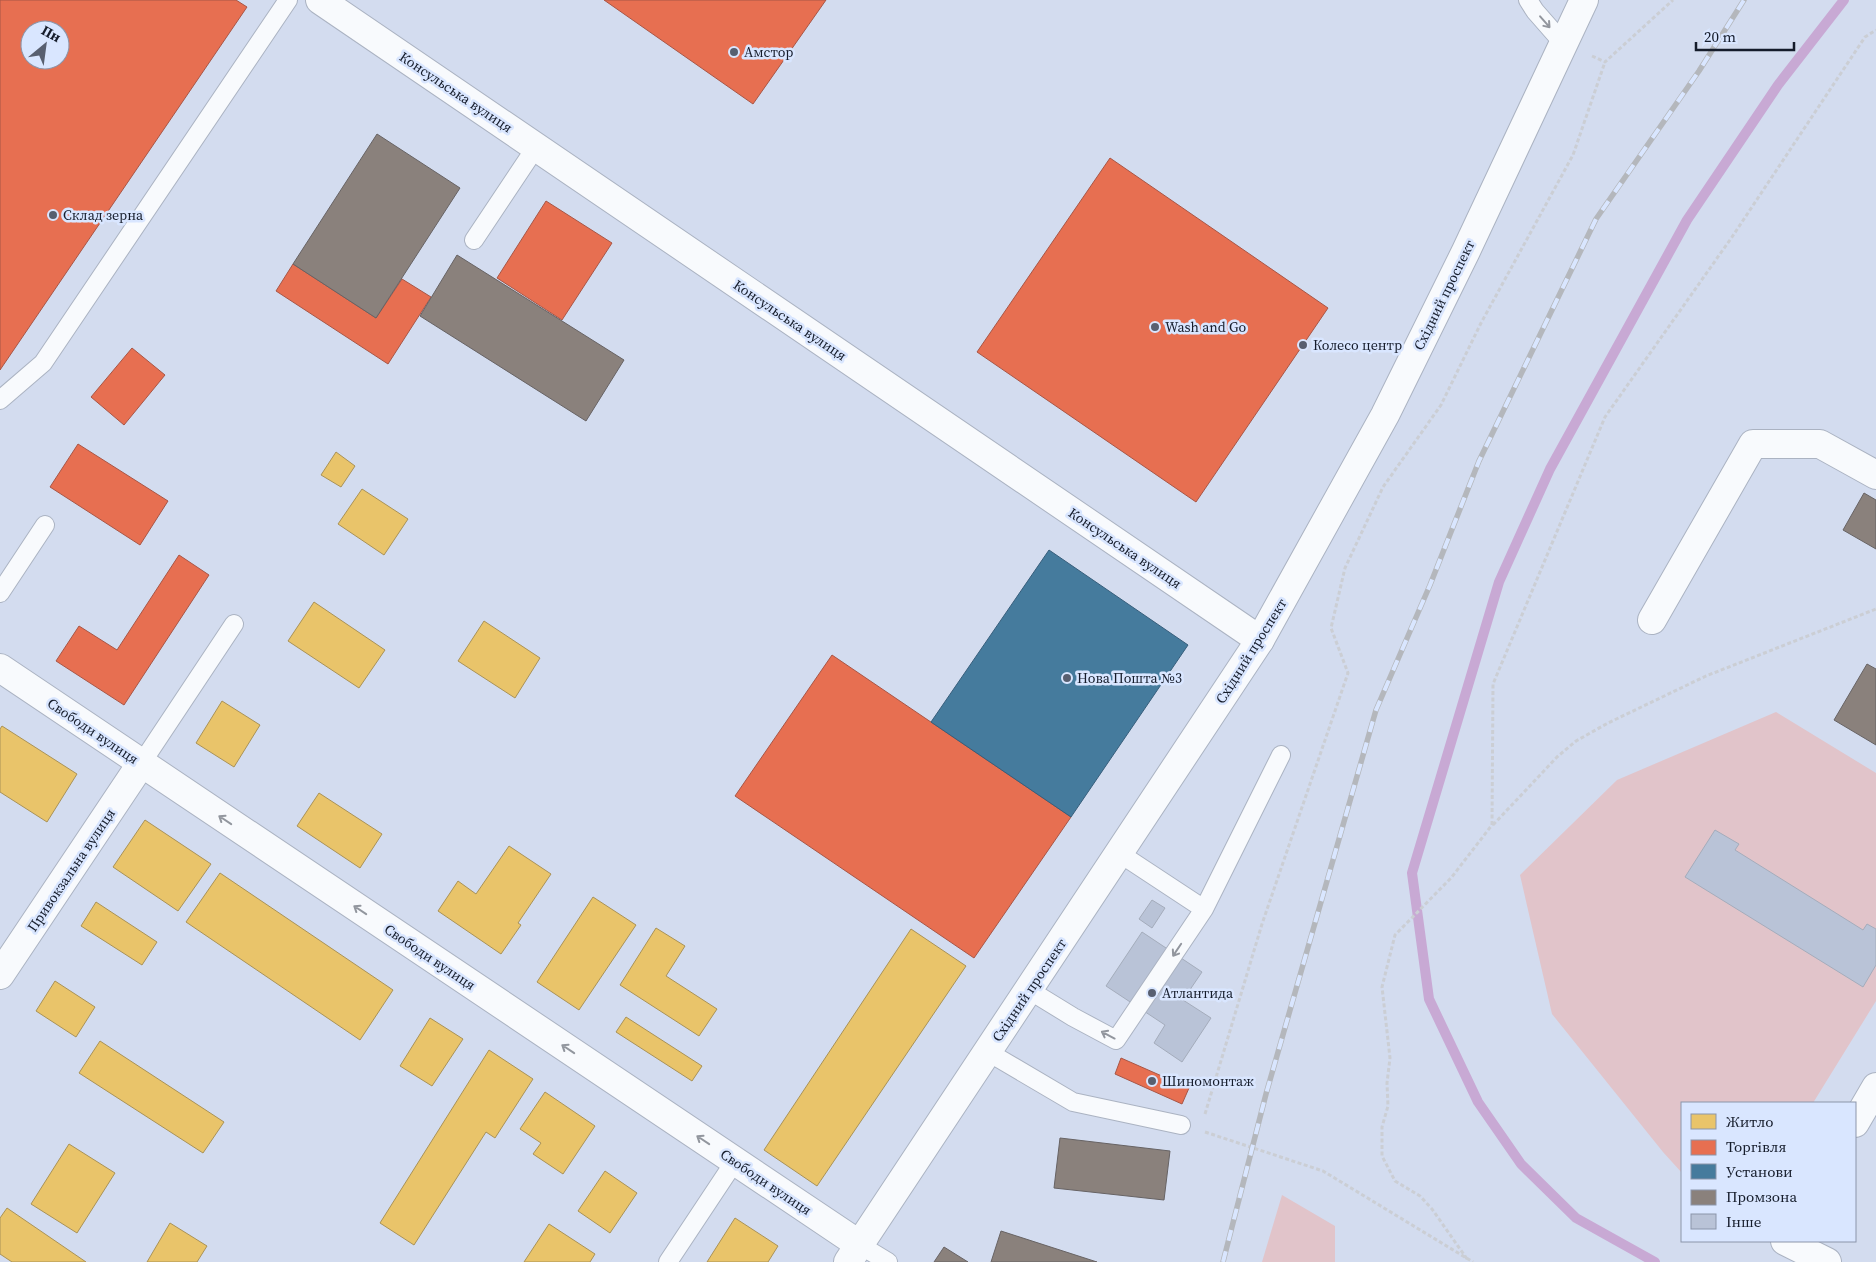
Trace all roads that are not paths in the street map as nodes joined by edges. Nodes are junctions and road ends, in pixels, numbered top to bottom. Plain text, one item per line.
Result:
1 (288, 0) edge
2 (320, 0) edge
3 (1528, 0) edge
4 (1584, 0) edge
5 (1563, 43) junction
6 (536, 147) junction
7 (474, 240) dead end
8 (0, 400) edge
9 (1876, 475) edge
10 (45, 525) dead end
11 (0, 593) edge
12 (1652, 620) dead end
13 (234, 624) dead end
14 (1260, 640) junction
15 (0, 668) edge
16 (1281, 755) dead end
17 (141, 764) junction
18 (1119, 853) junction
19 (1204, 909) junction
20 (0, 976) edge
21 (1029, 990) junction
22 (988, 1052) junction
23 (1876, 1087) edge
24 (1856, 1121) edge
25 (1181, 1125) road end
26 (735, 1161) junction
27 (1787, 1242) edge
28 (854, 1254) edge
29 (668, 1262) edge
30 (888, 1262) edge
31 (1827, 1262) edge

1 - 8 lane
2 - 6 main road, Консульська вулиця
3 -> 5 lane
4 - 5 main road, Східний проспект
5 - 14 main road, Східний проспект
6 - 7 lane
6 - 14 main road, Консульська вулиця
9 - 12 main road
10 - 11 lane
13 - 17 lane
14 - 18 main road, Східний проспект
15 - 17 main road, Свободи вулиця
16 - 19 lane
17 - 20 main road, Привокзальна вулиця
26 -> 17 main road, Свободи вулиця
18 - 19 lane
18 - 21 main road, Східний проспект
19 -> 21 lane
21 - 22 main road, Східний проспект
22 - 25 lane
22 - 28 main road, Східний проспект
23 - 24 main road
26 - 28 main road, Свободи вулиця
26 - 29 lane
27 - 31 main road
28 - 30 lane

